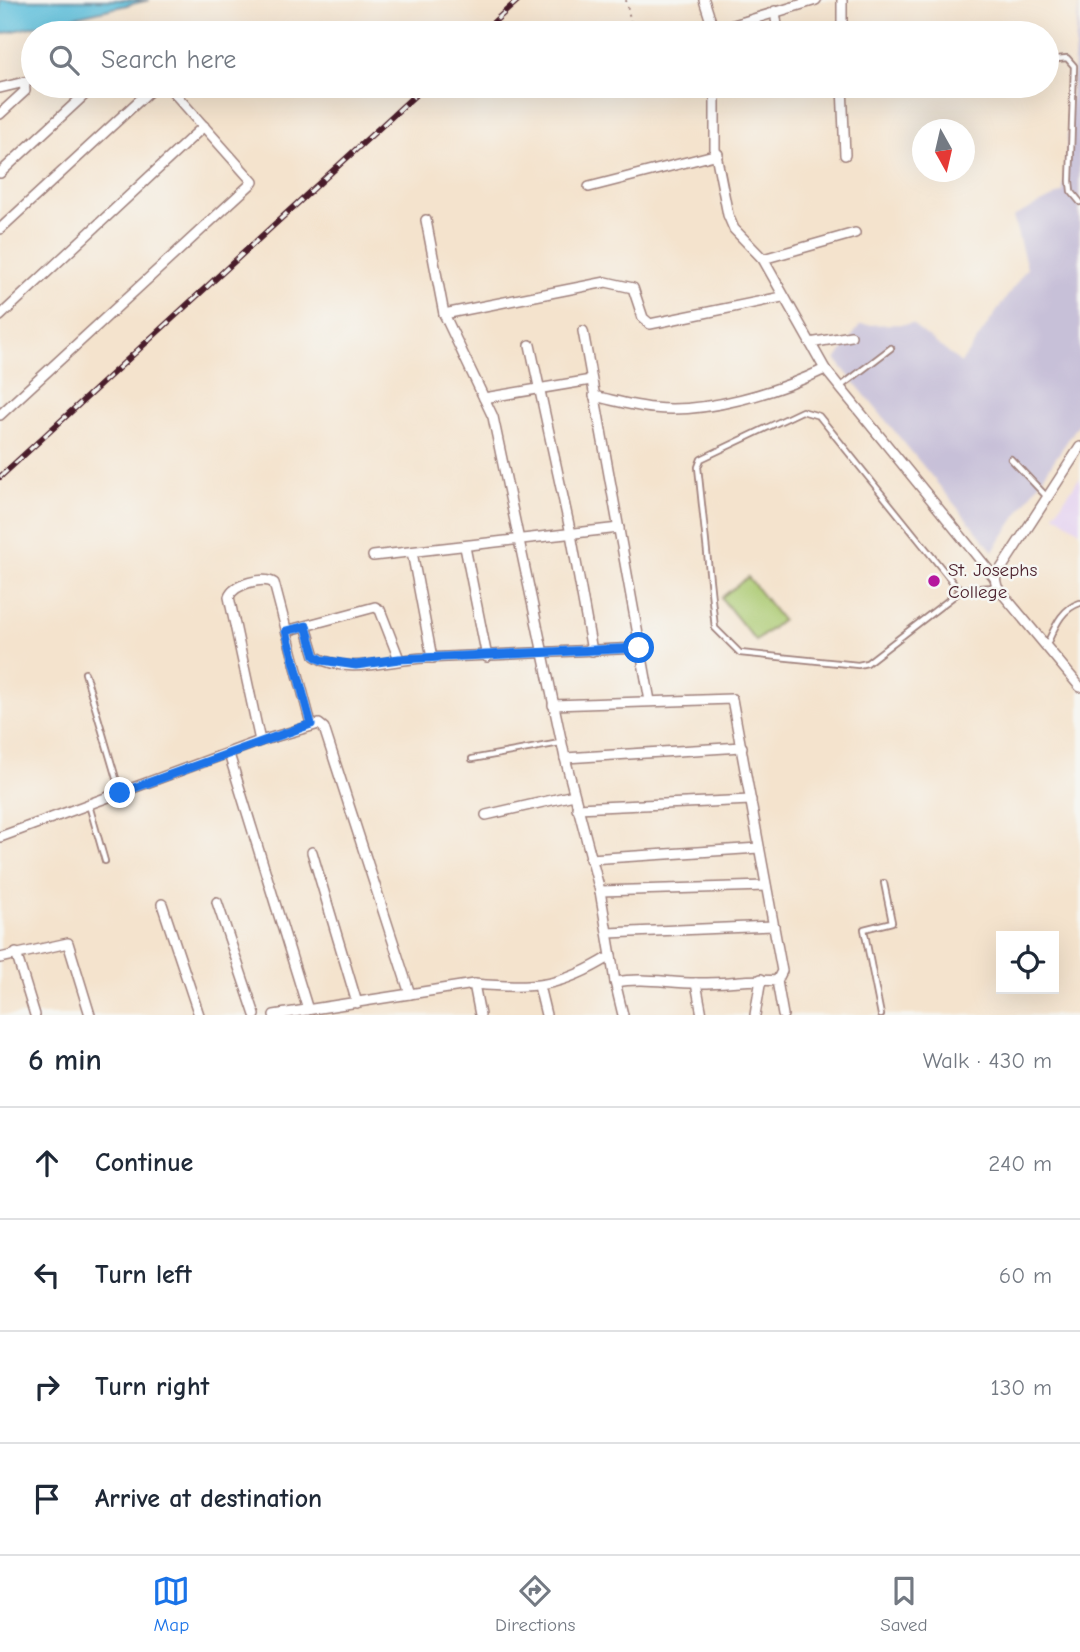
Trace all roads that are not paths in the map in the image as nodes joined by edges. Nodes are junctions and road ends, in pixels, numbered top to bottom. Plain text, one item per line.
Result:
1 (704, 0) edge
2 (816, 0) edge
3 (842, 0) edge
4 (775, 12) junction
5 (711, 21) edge
6 (748, 21) edge
7 (776, 21) edge
8 (842, 21) edge
9 (1059, 59) edge
10 (21, 83) edge
11 (0, 88) edge
12 (21, 95) edge
13 (81, 98) edge
14 (142, 98) edge
15 (179, 98) edge
16 (716, 98) edge
17 (843, 98) edge
18 (0, 114) edge
19 (204, 127) junction
20 (718, 154) junction
21 (845, 155) dead end
22 (0, 173) edge
23 (589, 187) dead end
24 (1080, 201) edge
25 (426, 220) dead end
26 (0, 229) edge
27 (855, 233) dead end
28 (763, 259) junction
29 (782, 297) junction
30 (444, 314) junction
31 (0, 316) edge
32 (583, 331) dead end
33 (851, 336) dead end
34 (810, 343) junction
35 (530, 345) dead end
36 (891, 348) dead end
37 (825, 369) junction
38 (592, 380) junction
39 (840, 387) junction
40 (538, 388) junction
41 (594, 397) junction
42 (484, 398) junction
43 (0, 415) edge
44 (1080, 447) edge
45 (1011, 459) dead end
46 (1047, 497) junction
47 (619, 527) junction
48 (571, 534) junction
49 (517, 541) junction
50 (465, 547) junction
51 (412, 552) junction
52 (373, 556) dead end
53 (996, 582) junction
54 (963, 589) junction
55 (1080, 603) edge
56 (306, 626) junction
57 (286, 631) junction
58 (1046, 644) junction
59 (639, 648) junction
60 (592, 651) junction
61 (542, 654) junction
62 (432, 657) junction
63 (487, 657) junction
64 (399, 659) junction
65 (85, 673) dead end
66 (1080, 687) edge
67 (650, 701) junction
68 (553, 705) junction
69 (311, 724) junction
70 (260, 741) junction
71 (561, 743) junction
72 (742, 747) junction
73 (229, 754) junction
74 (565, 758) junction
75 (472, 759) dead end
76 (120, 793) junction
77 (574, 795) junction
78 (751, 800) junction
79 (88, 804) junction
80 (577, 808) junction
81 (486, 815) dead end
82 (0, 837) edge
83 (759, 848) junction
84 (312, 852) dead end
85 (590, 859) junction
86 (105, 861) dead end
87 (884, 883) dead end
88 (766, 886) junction
89 (600, 891) junction
90 (217, 902) dead end
91 (162, 904) dead end
92 (774, 926) junction
93 (608, 933) junction
94 (16, 953) junction
95 (611, 956) junction
96 (0, 958) edge
97 (761, 979) junction
98 (777, 981) junction
99 (615, 982) junction
100 (474, 984) junction
101 (696, 984) junction
102 (539, 986) junction
103 (410, 993) junction
104 (357, 1003) junction
105 (308, 1010) junction
106 (35, 1015) edge
107 (90, 1015) edge
108 (200, 1015) edge
109 (255, 1015) edge
110 (274, 1015) edge
111 (480, 1015) edge
112 (546, 1015) edge
113 (623, 1015) edge
114 (702, 1015) edge
115 (755, 1015) edge
116 (783, 1015) edge
117 (881, 1015) edge

1 - 5 street
2 - 4 street
3 - 8 street
4 - 6 street
4 - 7 street
9 - 24 lane
10 - 11 street
12 - 18 street
13 - 22 street
14 - 26 street
15 - 19 street
16 - 20 street
17 - 21 street
19 - 31 street
19 - 43 street
20 - 23 street
20 - 28 street
25 - 30 street
27 - 28 street
28 - 29 street
29 - 30 street
29 - 34 street
30 - 42 street
32 - 38 street
33 - 34 street
34 - 37 street
35 - 40 street
36 - 39 lane
37 - 39 street
37 - 41 street
38 - 40 street
38 - 41 street
39 - 53 street
40 - 42 street
40 - 48 street
41 - 47 street
42 - 49 street
44 - 46 street
45 - 46 lane
46 - 53 street
47 - 48 street
47 - 59 street
48 - 49 street
48 - 60 street
49 - 50 street
49 - 61 street
50 - 51 street
50 - 63 street
51 - 52 street
51 - 62 street
53 - 54 lane
53 - 58 street
54 - 54 lane
55 - 58 lane
56 - 57 street
56 - 64 street
56 - 64 street
57 - 69 street
57 - 70 street
58 - 66 street
59 - 60 street
59 - 67 street
60 - 61 street
61 - 63 street
61 - 68 street
62 - 63 street
62 - 64 street
65 - 76 lane
67 - 68 street
67 - 72 street
68 - 71 street
69 - 70 street
69 - 103 street
70 - 73 street
71 - 74 street
71 - 75 lane
72 - 74 street
72 - 78 street
73 - 76 street
73 - 105 street
74 - 77 street
76 - 79 street
77 - 80 street
77 - 81 street
78 - 80 street
78 - 83 street
79 - 82 street
79 - 86 lane
80 - 85 street
83 - 85 street
83 - 88 street
84 - 104 street
85 - 89 street
87 - 117 lane
88 - 89 street
88 - 92 street
89 - 93 street
90 - 109 street
91 - 108 street
92 - 93 street
92 - 98 street
93 - 95 street
94 - 96 street
94 - 106 street
94 - 107 street
95 - 99 street
95 - 102 street
97 - 98 street
97 - 101 street
97 - 115 street
98 - 116 street
99 - 101 street
99 - 113 street
100 - 102 street
100 - 103 street
100 - 111 street
101 - 114 street
102 - 112 street
103 - 104 street
104 - 105 street
105 - 110 street

